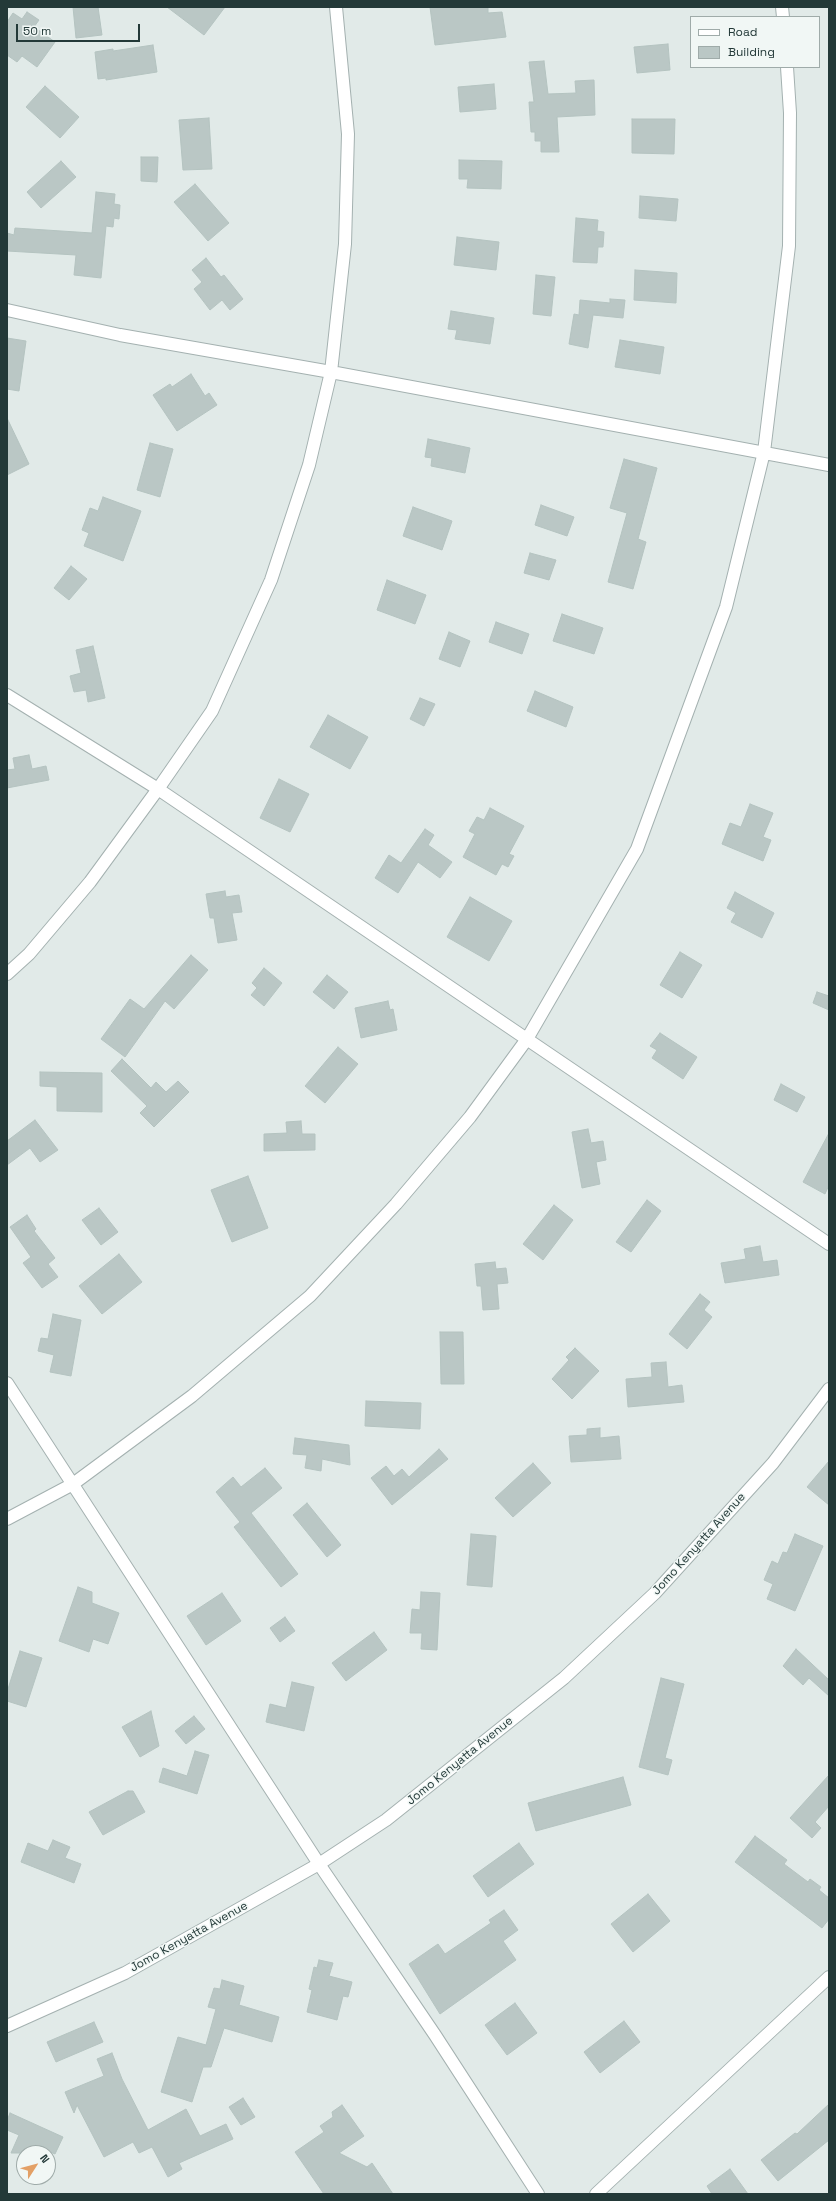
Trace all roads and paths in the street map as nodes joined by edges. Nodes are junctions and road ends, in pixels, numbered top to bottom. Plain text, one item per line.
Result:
1 (336, 7) edge
2 (787, 68) edge
3 (7, 310) edge
4 (331, 372) junction
5 (764, 452) junction
6 (829, 465) edge
7 (7, 695) edge
8 (158, 789) junction
9 (7, 974) edge
10 (527, 1039) junction
11 (829, 1244) edge
12 (7, 1383) edge
13 (829, 1389) edge
14 (73, 1484) junction
15 (7, 1519) edge
16 (319, 1864) junction
17 (829, 1977) edge
18 (7, 2026) edge
19 (538, 2194) edge
20 (596, 2194) edge

1 - 4 street
2 - 5 street
3 - 4 street
4 - 5 street
4 - 8 street
5 - 6 street
5 - 10 street
7 - 8 street
8 - 9 street
8 - 10 street
10 - 11 street
10 - 14 street
12 - 14 street
13 - 16 street, Jomo Kenyatta Avenue
14 - 15 street
14 - 16 street
16 - 18 street, Jomo Kenyatta Avenue
16 - 19 street
17 - 20 street

